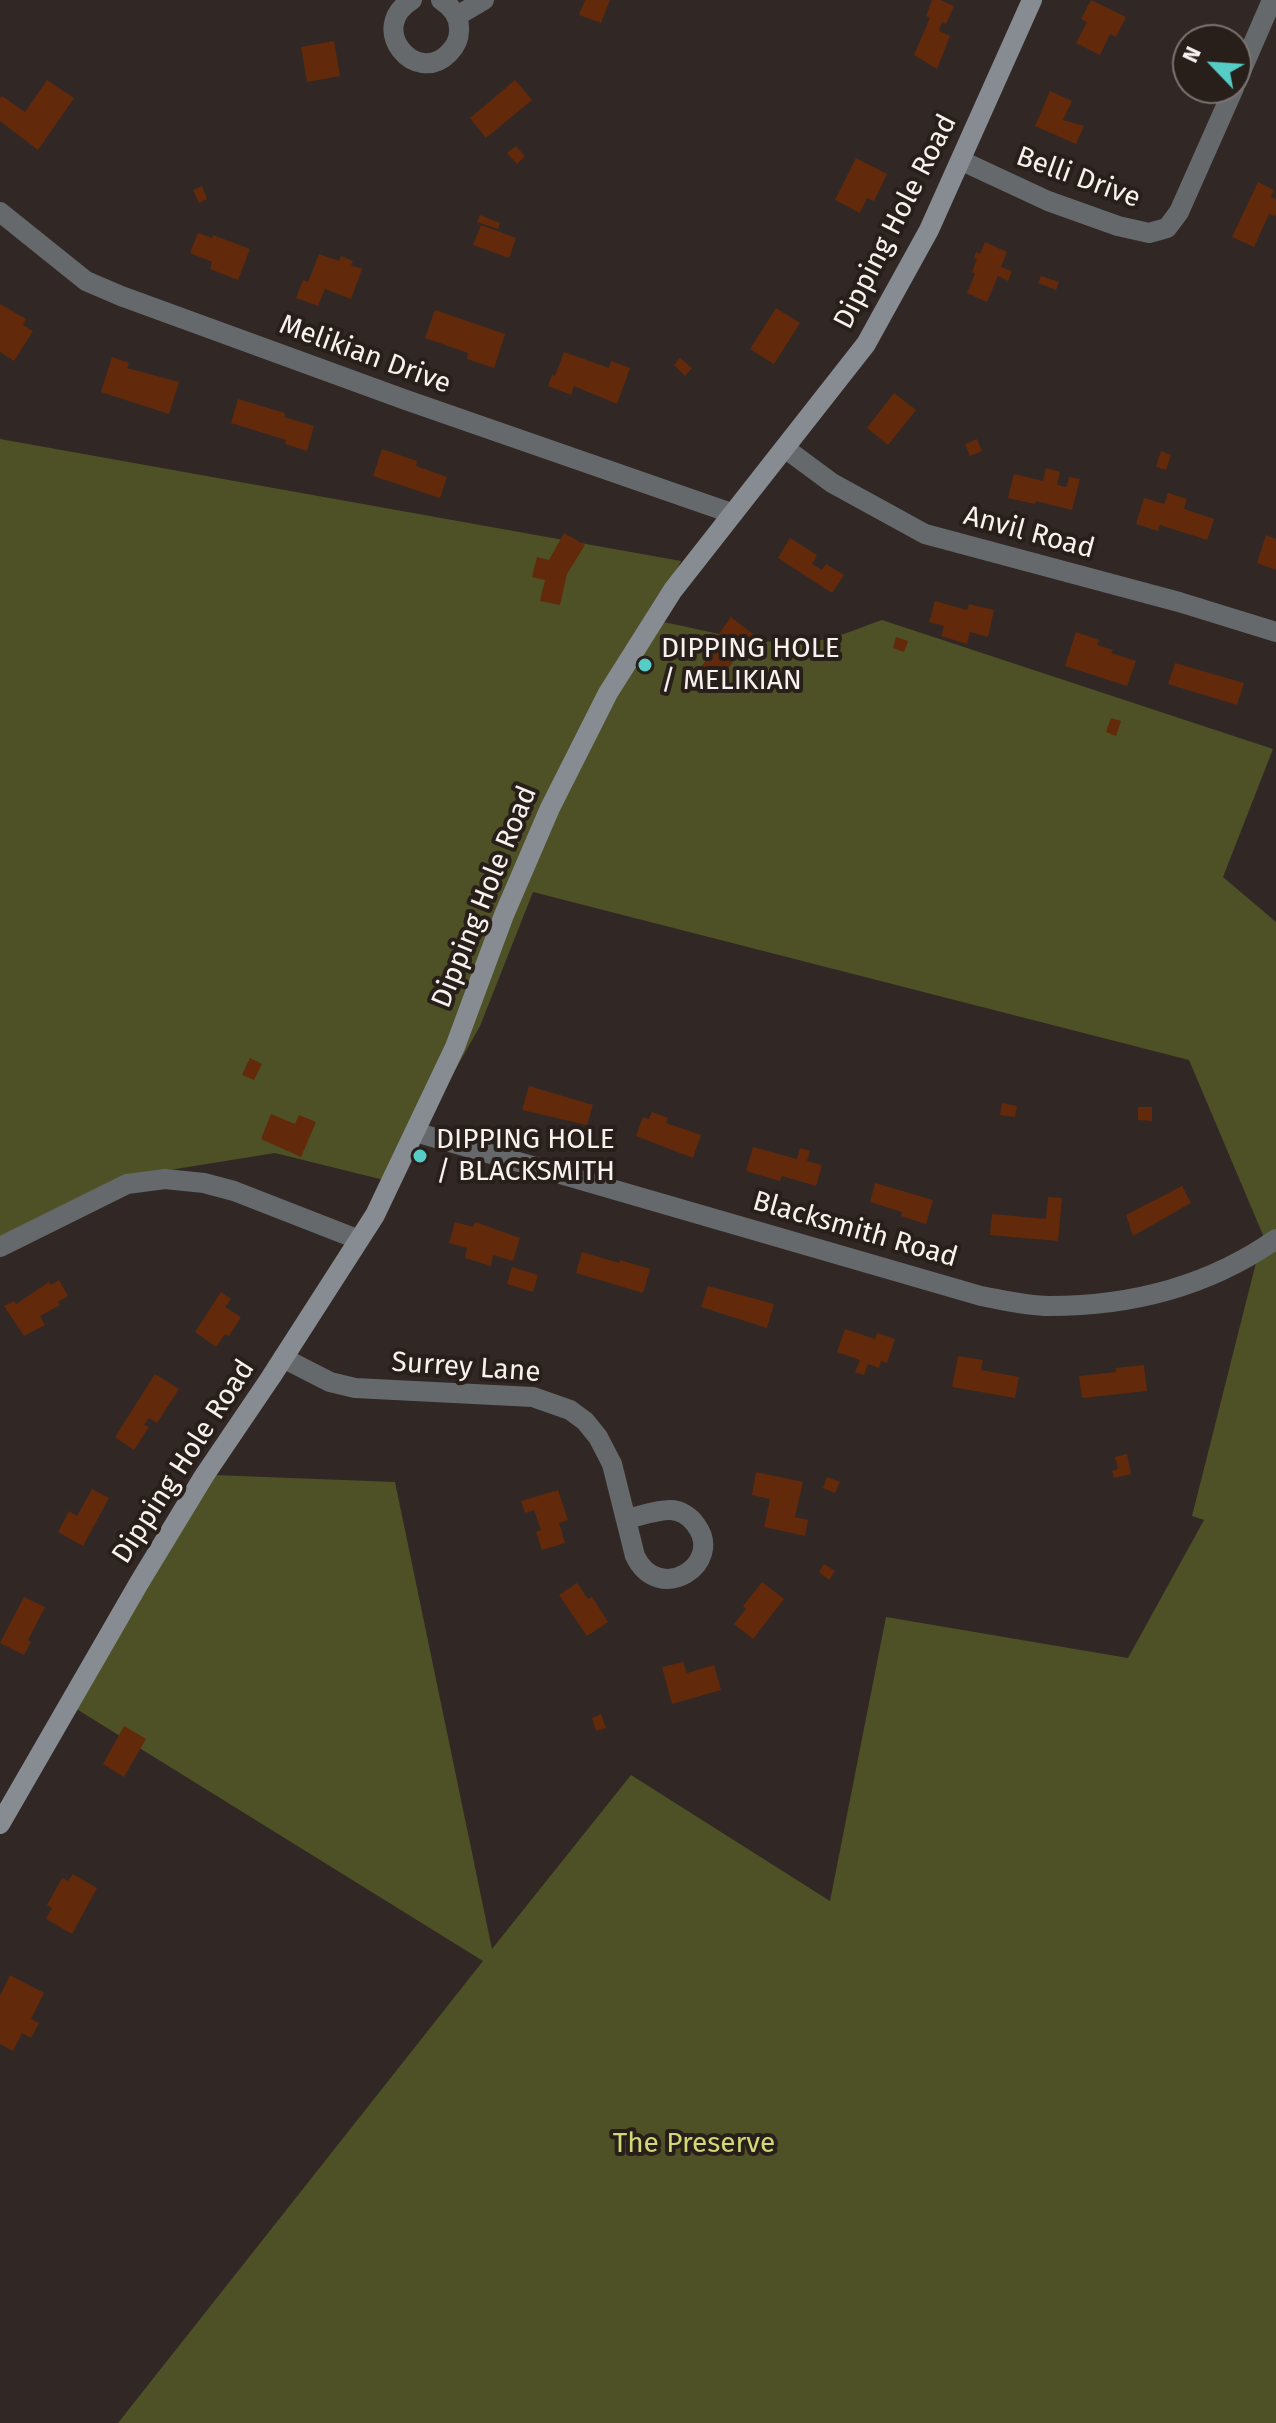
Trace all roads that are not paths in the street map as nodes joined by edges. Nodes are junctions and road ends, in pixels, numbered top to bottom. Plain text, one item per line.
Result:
1 (412, 0) edge
2 (441, 0) edge
3 (484, 0) edge
4 (1032, 0) edge
5 (1272, 0) edge
6 (457, 16) junction
7 (1252, 46) edge
8 (1227, 104) edge
9 (962, 161) junction
10 (0, 212) edge
11 (786, 449) junction
12 (731, 513) junction
13 (1276, 632) edge
14 (415, 1132) junction
15 (357, 1239) junction
16 (1276, 1239) edge
17 (0, 1247) edge
18 (283, 1358) junction
19 (627, 1519) dead end
20 (0, 1824) edge

1 - 6 street
2 - 6 street
3 - 6 street
4 - 9 main road, Dipping Hole Road
5 - 7 street, Belli Drive
8 - 9 street, Belli Drive
9 - 11 main road, Dipping Hole Road
10 - 12 street, Melikian Drive
11 - 12 main road, Dipping Hole Road
11 - 13 street, Anvil Road
12 - 14 main road, Dipping Hole Road
14 - 15 main road, Dipping Hole Road
14 - 16 street, Blacksmith Road
15 - 17 street
15 - 18 main road, Dipping Hole Road
18 - 19 street, Surrey Lane
18 - 20 main road, Dipping Hole Road

